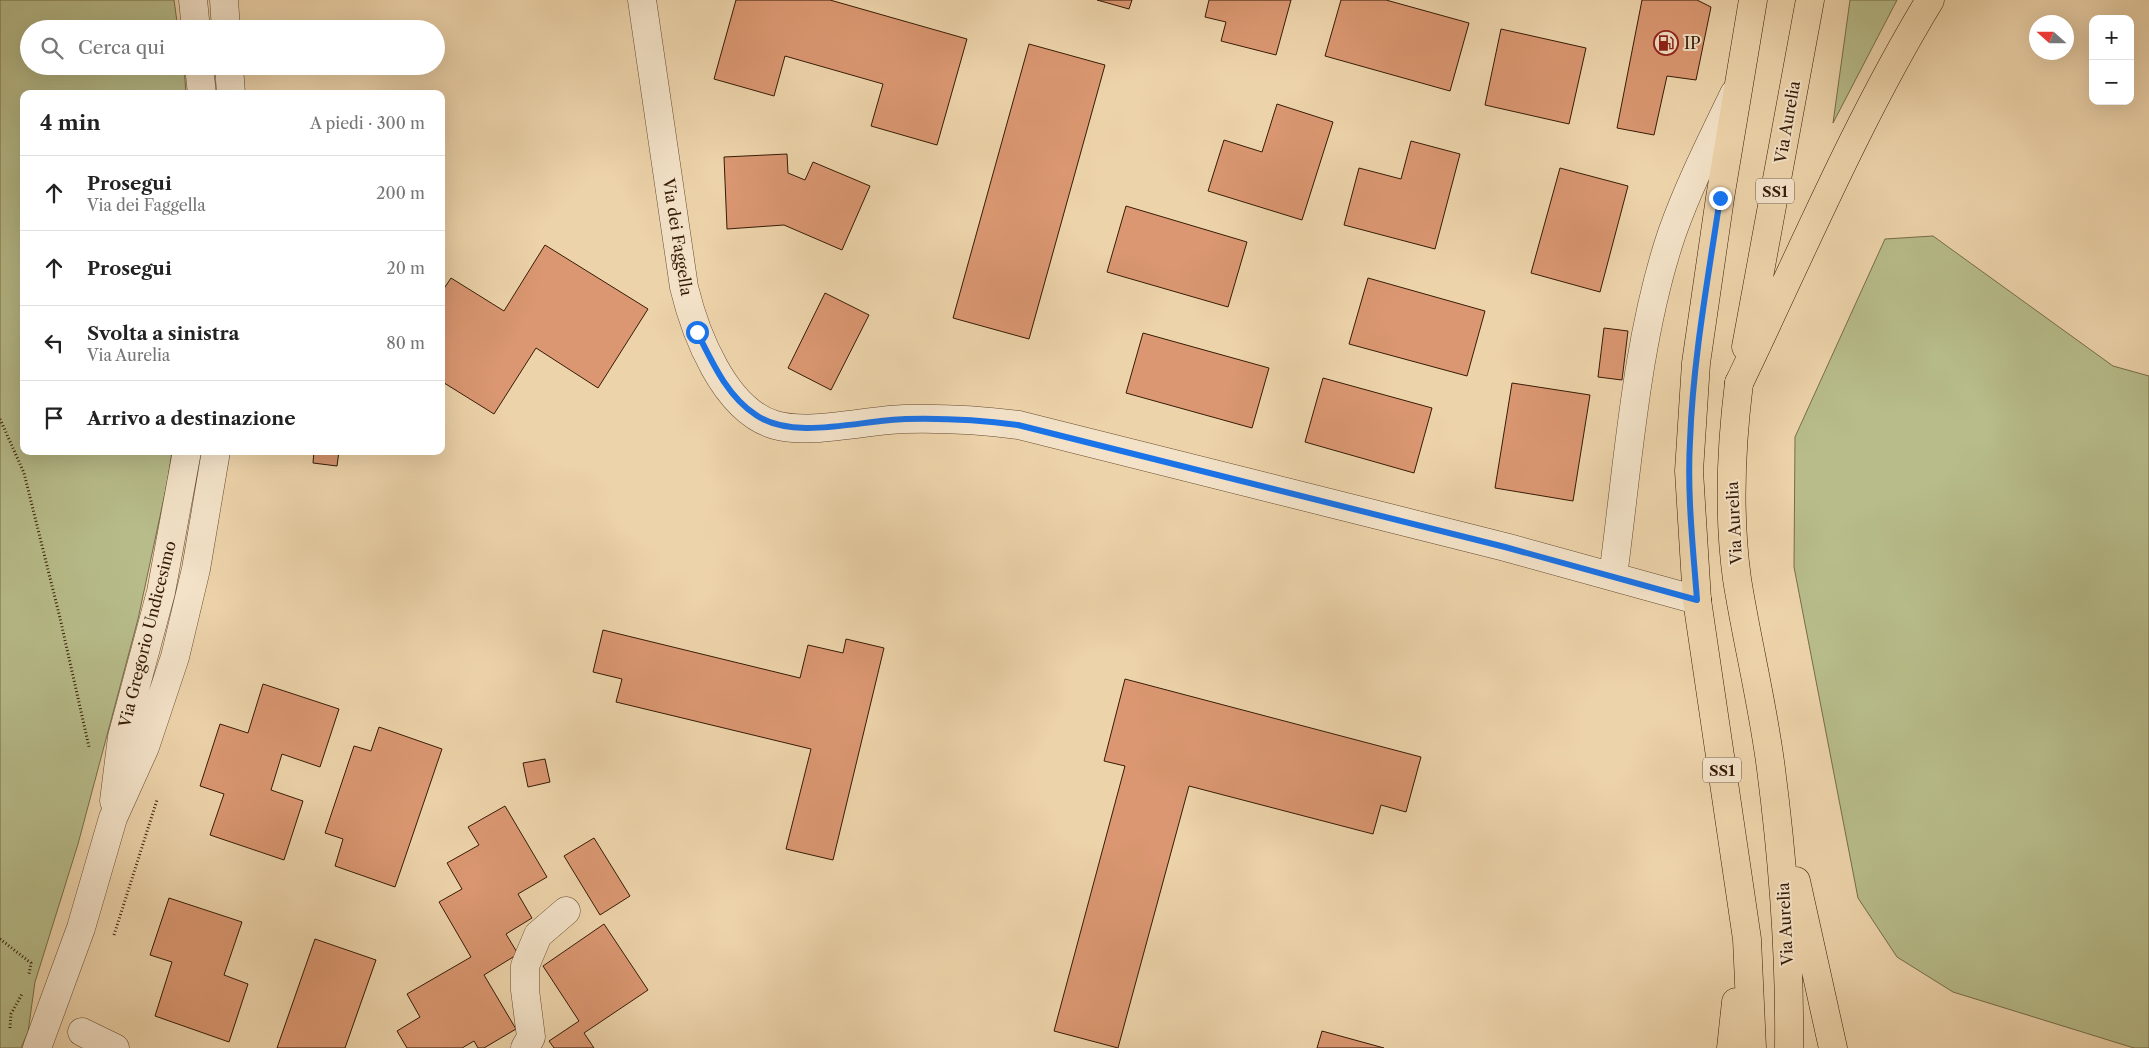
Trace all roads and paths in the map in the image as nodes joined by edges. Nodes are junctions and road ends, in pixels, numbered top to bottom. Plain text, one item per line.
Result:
1 (193, 0) edge
2 (224, 0) edge
3 (642, 0) edge
4 (1753, 0) edge
5 (1810, 0) edge
6 (1922, 0) edge
7 (1930, 0) edge
8 (195, 20) edge
9 (225, 20) edge
10 (1910, 33) junction
11 (200, 75) edge
12 (230, 75) edge
13 (1738, 86) junction
14 (202, 90) edge
15 (231, 90) edge
16 (1740, 382) junction
17 (0, 419) edge
18 (186, 455) edge
19 (215, 455) edge
20 (1613, 576) junction
21 (1697, 600) junction
22 (89, 748) dead end
23 (1771, 767) junction
24 (113, 818) junction
25 (566, 911) dead end
26 (1747, 938) junction
27 (0, 939) edge
28 (29, 976) dead end
29 (1819, 984) junction
30 (23, 991) dead end
31 (10, 1030) dead end
32 (82, 1032) dead end
33 (37, 1048) edge
34 (115, 1048) edge
35 (525, 1048) edge
36 (1731, 1048) edge
37 (1752, 1048) edge
38 (1789, 1048) edge
39 (1833, 1048) edge
40 (1850, 1048) edge

1 - 8 street
2 - 9 street
3 - 20 street, Via dei Faggella
4 - 13 main road, SS1
5 - 16 main road, Via Aurelia / SS1
6 - 10 main road
7 - 10 main road
10 - 16 main road
11 - 14 street
12 - 15 street
13 - 20 street
13 - 21 main road, SS1
16 - 23 main road, Via Aurelia / SS1
17 - 22 path
18 - 24 street, Via Gregorio Undicesimo
19 - 24 street, Via Gregorio Undicesimo
20 - 21 street, Via dei Faggella
21 - 26 main road, SS1
23 - 29 main road
23 - 38 main road, Via Aurelia / SS1
24 - 33 street, Via Gregorio Undicesimo
25 - 35 street
26 - 36 main road
26 - 37 main road, SS1
27 - 28 path
29 - 39 main road
29 - 40 main road
30 - 31 path
32 - 34 street

